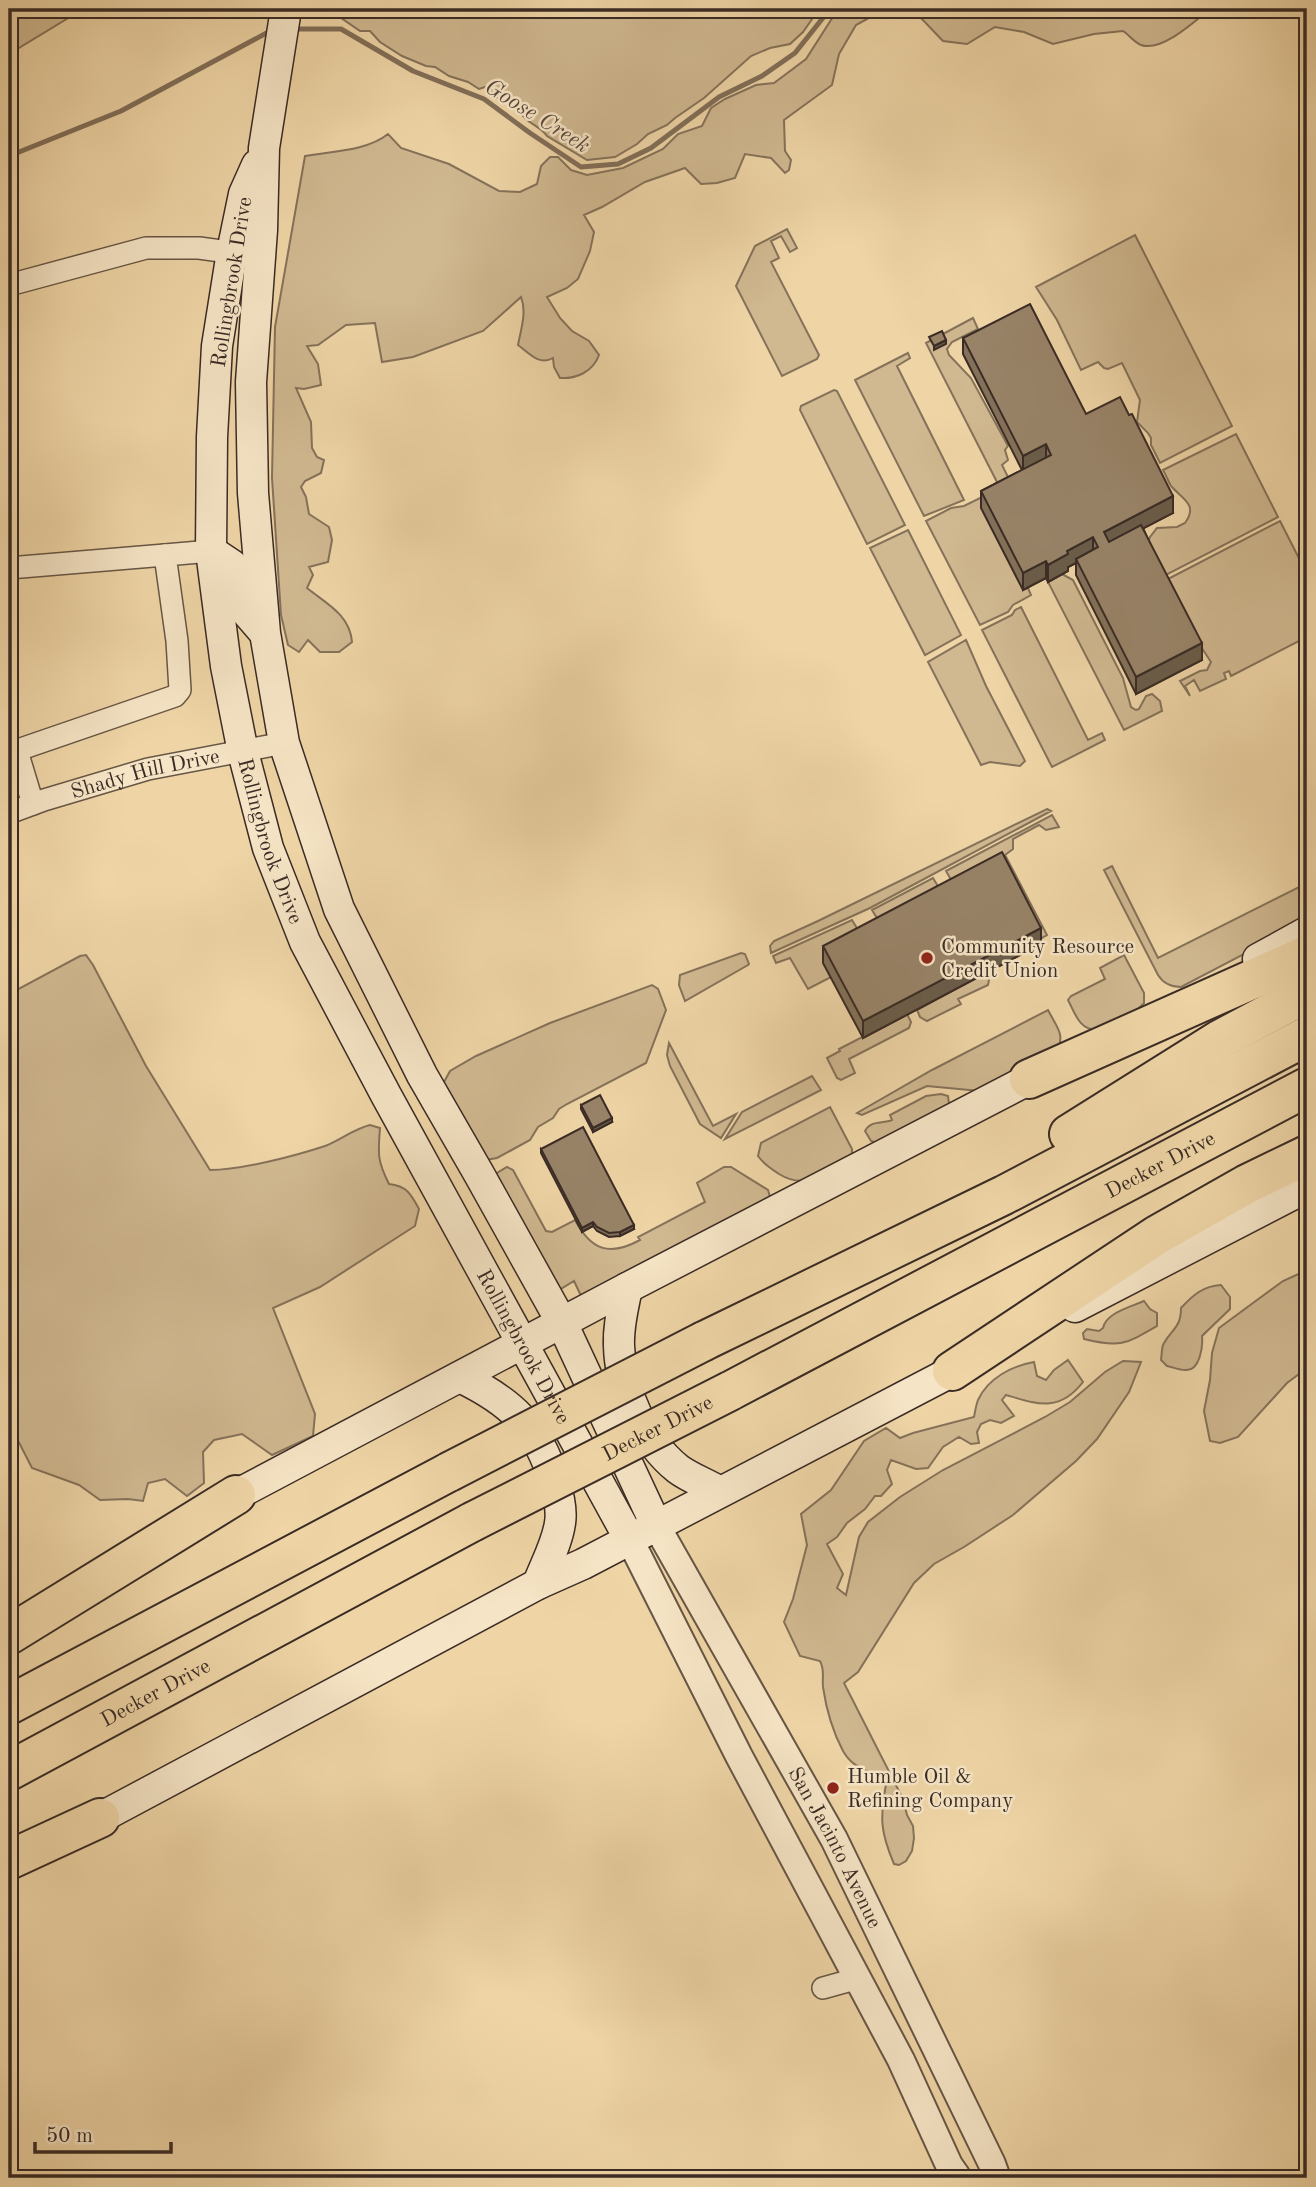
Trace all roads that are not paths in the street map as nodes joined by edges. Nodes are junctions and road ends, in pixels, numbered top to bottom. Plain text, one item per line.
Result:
1 (286, 9) edge
2 (246, 255) junction
3 (9, 285) edge
4 (211, 551) junction
5 (165, 555) junction
6 (9, 568) edge
7 (265, 633) junction
8 (284, 743) junction
9 (13, 752) edge
10 (243, 752) junction
11 (33, 804) junction
12 (9, 813) edge
13 (1307, 932) edge
14 (1307, 955) edge
15 (1307, 993) edge
16 (1307, 1037) edge
17 (1029, 1079) junction
18 (1307, 1087) edge
19 (1307, 1155) edge
20 (1307, 1187) edge
21 (1004, 1195) junction
22 (627, 1288) junction
23 (562, 1323) junction
24 (522, 1344) junction
25 (952, 1371) junction
26 (460, 1377) junction
27 (720, 1492) junction
28 (236, 1495) junction
29 (656, 1525) junction
30 (629, 1538) junction
31 (538, 1584) junction
32 (9, 1613) edge
33 (9, 1635) edge
34 (9, 1705) edge
35 (9, 1771) edge
36 (100, 1818) junction
37 (9, 1860) edge
38 (9, 1867) edge
39 (859, 1978) junction
40 (823, 1988) dead end
41 (958, 2178) edge
42 (997, 2178) edge

1 - 2 main road, Rollingbrook Drive
2 - 3 street
2 - 4 main road, Rollingbrook Drive
2 - 7 main road, Rollingbrook Drive
4 - 5 street
4 - 7 main road
4 - 10 main road, Rollingbrook Drive
5 - 6 street
5 - 9 street
7 - 8 main road, Rollingbrook Drive
8 - 10 street, Shady Hill Drive
8 - 23 main road, Rollingbrook Drive
9 - 11 street
10 - 11 street, Shady Hill Drive
10 - 24 main road, Rollingbrook Drive
11 - 12 street, Shady Hill Drive
13 - 17 main road
14 - 17 highway
15 - 21 highway
16 - 21 highway
17 - 22 main road
18 - 35 highway, Decker Drive, bridge
19 - 25 highway
20 - 25 main road
21 - 34 highway, bridge
22 - 23 main road
22 - 27 main road
23 - 24 main road
23 - 29 main road, Rollingbrook Drive
24 - 26 main road
24 - 30 main road, Rollingbrook Drive
25 - 27 main road
26 - 28 main road
26 - 31 main road
27 - 29 main road
28 - 32 main road
28 - 33 highway
29 - 30 main road
29 - 42 street, San Jacinto Avenue
30 - 31 main road
30 - 39 street, San Jacinto Avenue
31 - 36 main road
36 - 37 highway
36 - 38 main road
39 - 40 street
39 - 41 street, San Jacinto Avenue

